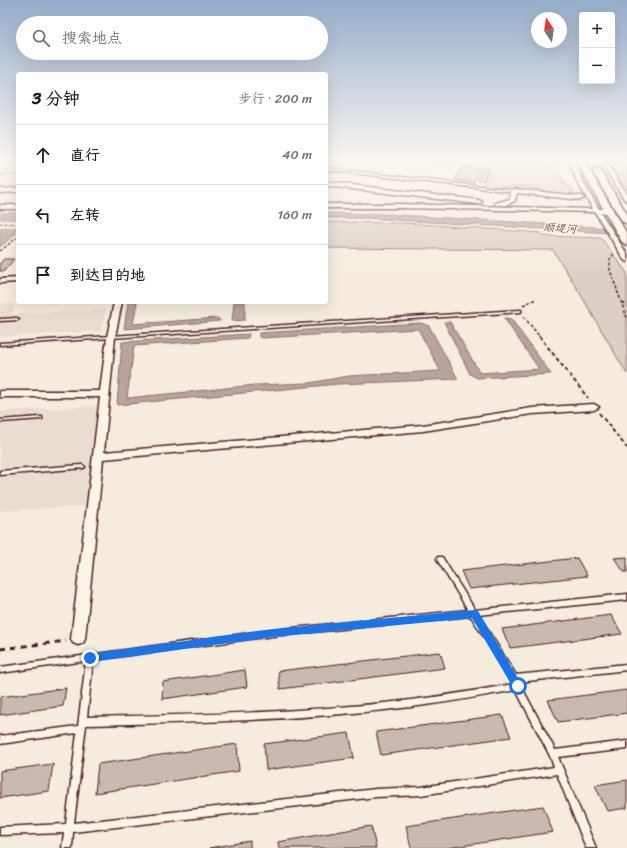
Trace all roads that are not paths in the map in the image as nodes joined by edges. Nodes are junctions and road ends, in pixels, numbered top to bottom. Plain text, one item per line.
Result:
1 (460, 199) edge
2 (513, 199) edge
3 (590, 199) edge
4 (601, 199) edge
5 (614, 199) edge
6 (328, 206) edge
7 (0, 207) edge
8 (16, 207) edge
9 (598, 211) junction
10 (608, 211) junction
11 (627, 221) edge
12 (621, 244) edge
13 (627, 260) edge
14 (16, 280) edge
15 (0, 281) edge
16 (118, 304) edge
17 (520, 311) road end
18 (17, 319) dead end
19 (0, 320) edge
20 (111, 337) junction
21 (0, 344) edge
22 (0, 394) edge
23 (105, 394) junction
24 (594, 407) road end
25 (40, 418) dead end
26 (0, 421) edge
27 (98, 456) junction
28 (82, 467) dead end
29 (0, 473) edge
30 (440, 559) dead end
31 (627, 597) edge
32 (474, 614) junction
33 (78, 639) road end
34 (90, 658) junction
35 (627, 667) edge
36 (0, 670) edge
37 (516, 682) junction
38 (82, 725) junction
39 (0, 740) edge
40 (627, 745) edge
41 (553, 754) junction
42 (559, 770) junction
43 (70, 828) junction
44 (0, 831) edge
45 (68, 848) edge
46 (591, 848) edge

1 - 2 street
3 - 9 street
4 - 10 main road
5 - 11 main road
6 - 9 street
7 - 8 street
9 - 10 street
9 - 12 street
10 - 12 main road
12 - 13 street
14 - 15 street
16 - 20 street
17 - 20 lane
18 - 19 lane
20 - 21 lane
20 - 23 street
22 - 23 street
23 - 27 street
24 - 27 street
25 - 26 lane
27 - 33 street
28 - 29 lane
30 - 32 lane
31 - 32 lane
32 - 34 lane
32 - 37 lane
34 - 36 lane
34 - 38 lane
35 - 37 lane
37 - 38 lane
37 - 41 lane
38 - 39 lane
38 - 43 lane
40 - 41 lane
41 - 42 lane
42 - 43 lane
42 - 46 lane
43 - 44 lane
43 - 45 lane

